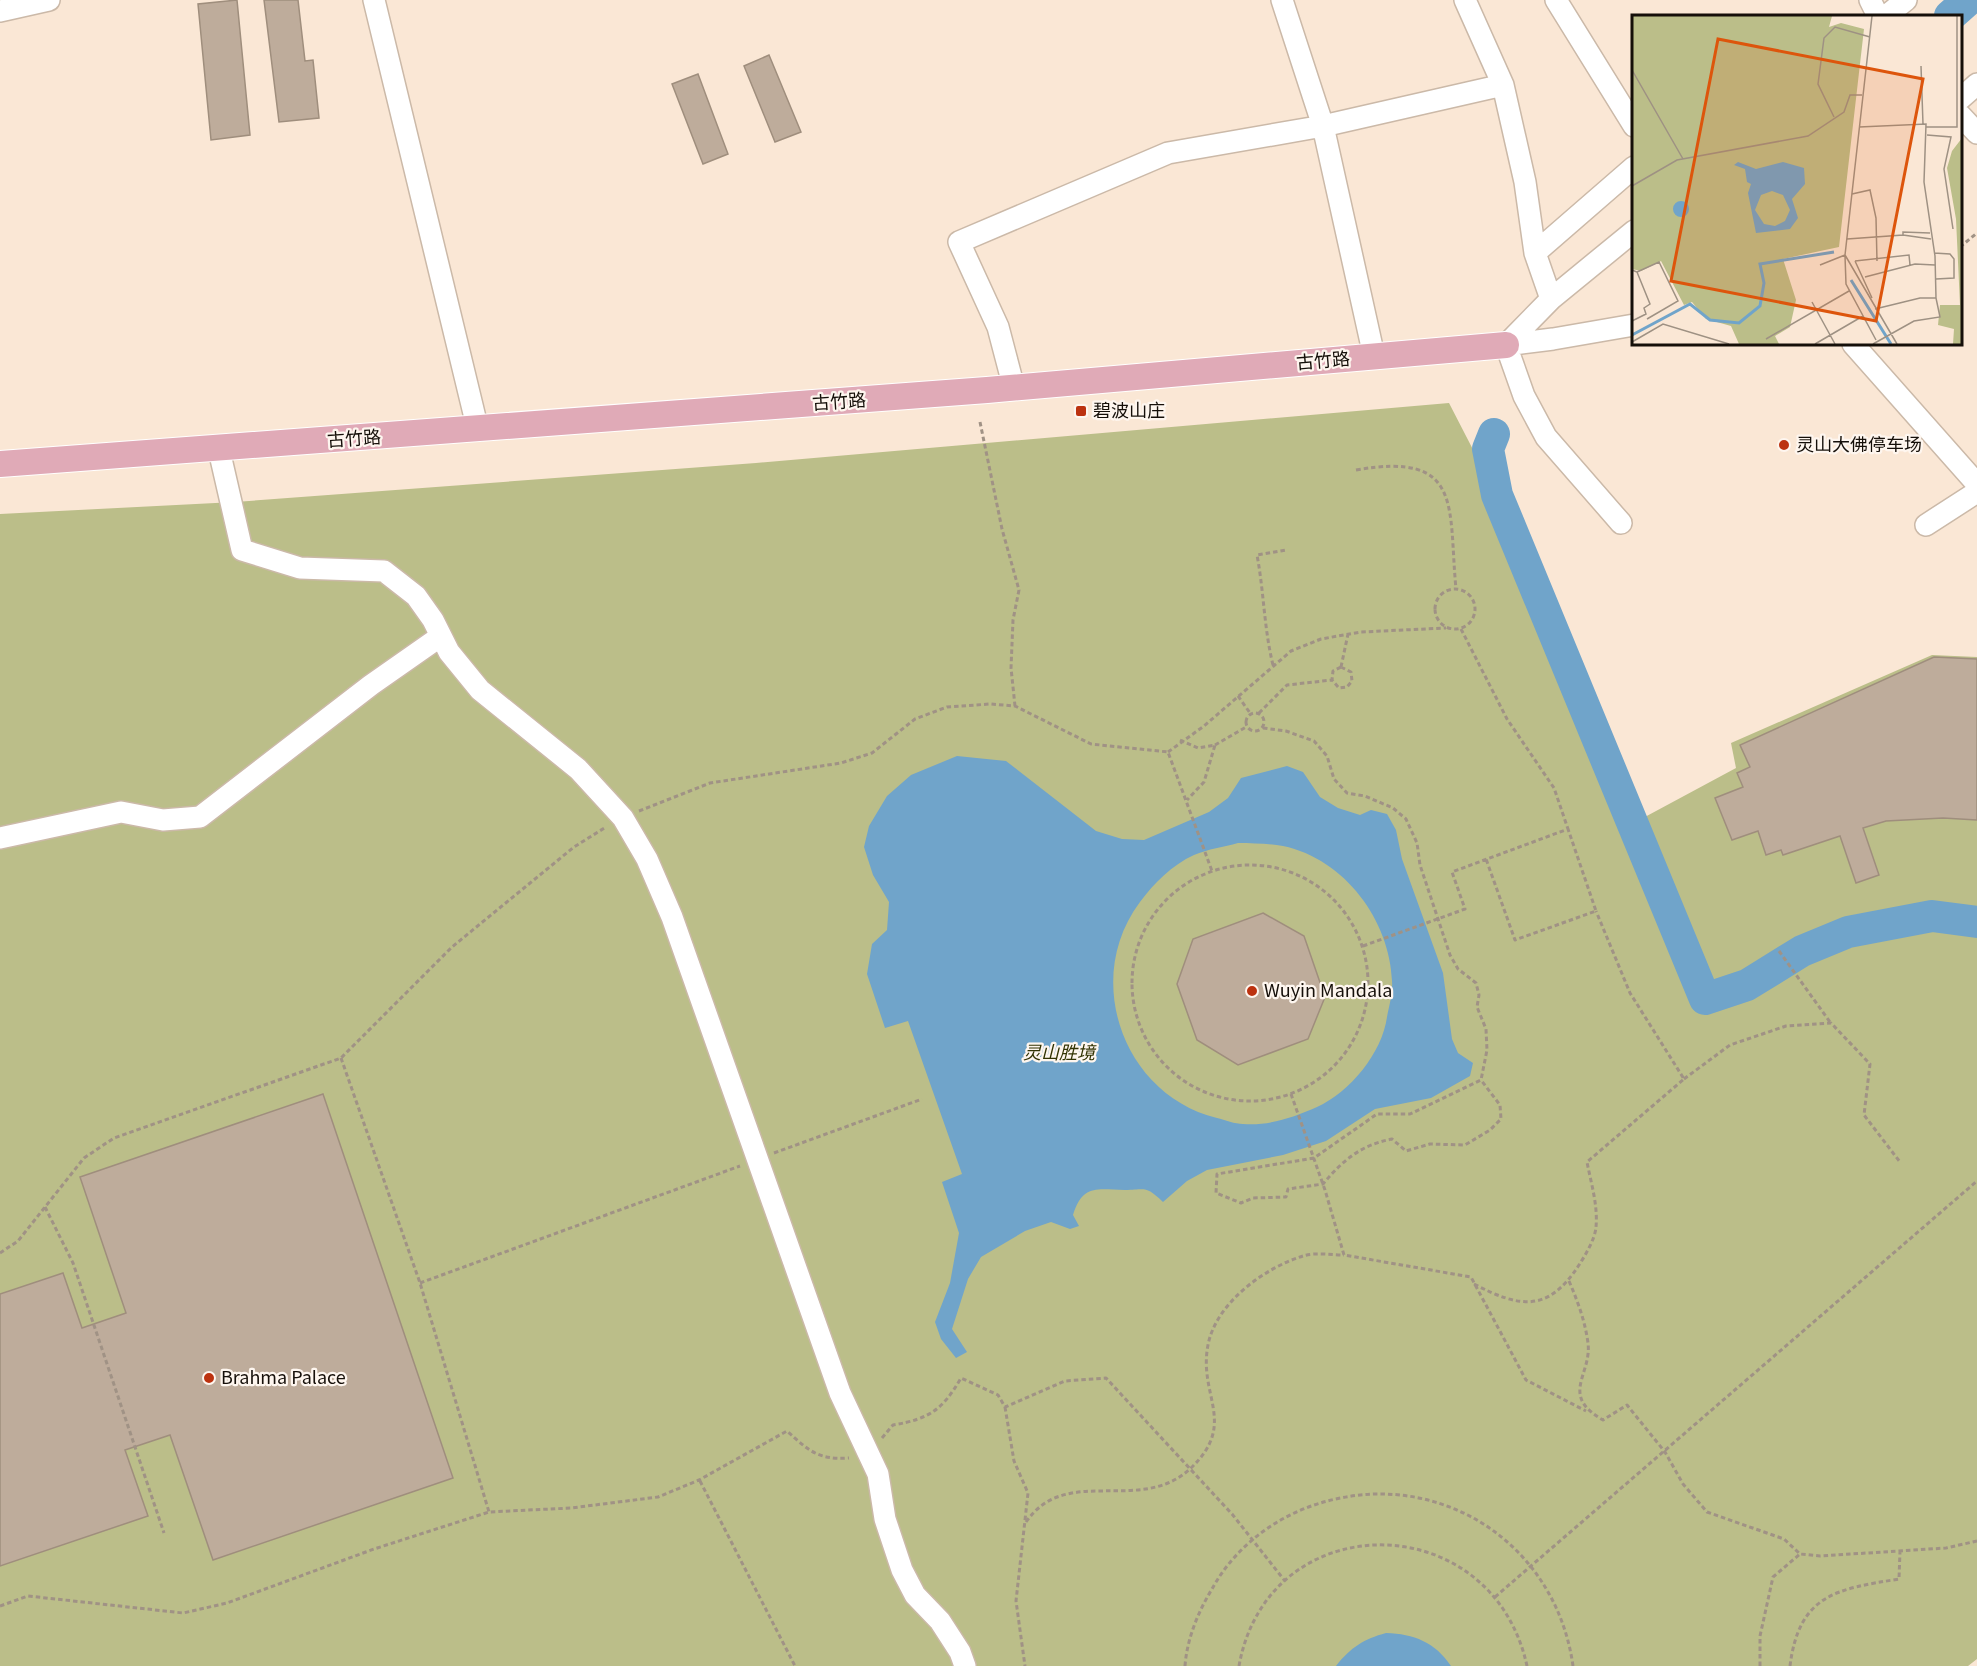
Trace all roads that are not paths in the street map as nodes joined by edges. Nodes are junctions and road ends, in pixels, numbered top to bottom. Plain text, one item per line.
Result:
1 (49, 0) edge
2 (374, 0) edge
3 (1282, 0) edge
4 (1465, 0) edge
5 (1556, 0) edge
6 (1870, 0) edge
7 (1906, 0) edge
8 (0, 10) edge
9 (1878, 15) edge
10 (1887, 15) edge
11 (1977, 84) edge
12 (1503, 86) junction
13 (1962, 97) edge
14 (1962, 117) edge
15 (1632, 123) edge
16 (1323, 126) junction
17 (1977, 133) edge
18 (1632, 169) edge
19 (1632, 233) edge
20 (1535, 253) junction
21 (1551, 299) junction
22 (1632, 325) edge
23 (1506, 345) junction
24 (1853, 345) edge
25 (1374, 356) junction
26 (1014, 388) junction
27 (478, 430) junction
28 (219, 450) junction
29 (0, 464) edge
30 (1977, 484) edge
31 (1977, 492) edge
32 (1621, 523) dead end
33 (1926, 525) dead end
34 (441, 636) junction
35 (0, 838) edge
36 (965, 1666) edge

1 - 8 street
2 - 27 street
3 - 16 street
4 - 12 street
5 - 15 street
6 - 9 street
7 - 10 street
11 - 13 street
12 - 16 street
12 - 20 street
14 - 17 street
16 - 25 street
16 - 26 street
18 - 20 street
19 - 21 street
20 - 21 street
21 - 23 street
22 - 23 street
23 - 25 main road, 古竹路
23 - 32 street
24 - 30 street
25 - 26 main road, 古竹路
26 - 27 main road, 古竹路
27 - 28 main road, 古竹路
28 - 29 main road, 古竹路
28 - 34 street
31 - 33 street
34 - 35 street
34 - 36 street

